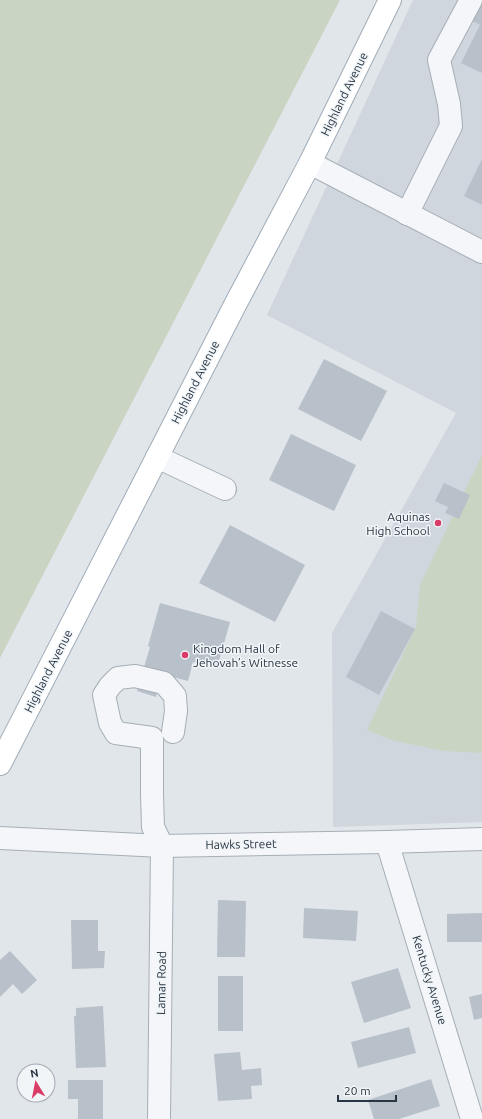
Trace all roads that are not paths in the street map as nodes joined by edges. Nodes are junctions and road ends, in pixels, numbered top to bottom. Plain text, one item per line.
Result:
1 (390, 0) edge
2 (471, 0) edge
3 (310, 163) junction
4 (407, 214) junction
5 (482, 252) edge
6 (157, 457) junction
7 (225, 489) dead end
8 (173, 732) dead end
9 (0, 764) edge
10 (0, 838) edge
11 (482, 838) edge
12 (387, 842) junction
13 (162, 846) junction
14 (159, 1119) edge
15 (472, 1119) edge

1 - 3 main road, Highland Avenue
2 - 4 street
3 - 4 street
3 - 6 main road, Highland Avenue
4 - 5 street
6 - 7 street
6 - 9 main road, Highland Avenue
8 - 13 street
10 - 13 street, Hawks Street
11 - 12 street, Hawks Street
12 - 13 street, Hawks Street
12 - 15 street, Kentucky Avenue
13 - 14 street, Lamar Road

